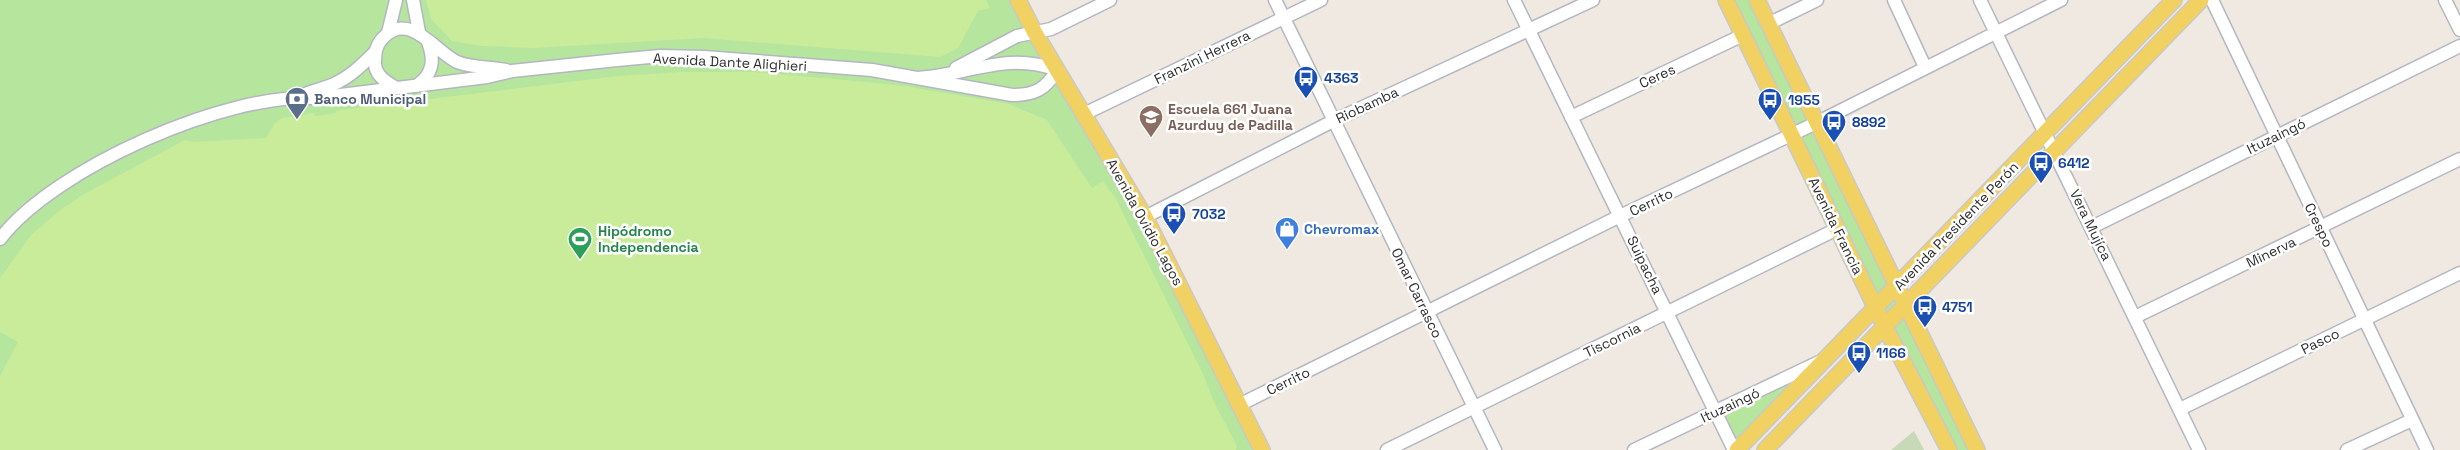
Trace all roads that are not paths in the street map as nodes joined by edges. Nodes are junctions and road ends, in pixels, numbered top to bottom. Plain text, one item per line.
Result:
1 (396, 0) edge
2 (412, 0) edge
3 (1018, 0) edge
4 (1110, 0) edge
5 (1275, 0) edge
6 (1320, 0) edge
7 (1514, 0) edge
8 (1593, 0) edge
9 (1726, 0) edge
10 (1756, 0) edge
11 (1817, 0) edge
12 (1894, 0) edge
13 (1980, 0) edge
14 (2061, 0) edge
15 (2174, 0) edge
16 (2201, 0) edge
17 (2212, 0) edge
18 (2445, 0) edge
19 (1284, 18) junction
20 (1768, 24) junction
21 (2460, 30) edge
22 (1529, 31) junction
23 (418, 32) junction
24 (1996, 32) junction
25 (388, 33) junction
26 (1034, 33) junction
27 (1743, 35) junction
28 (428, 42) junction
29 (2460, 46) edge
30 (375, 52) junction
31 (1925, 67) junction
32 (1057, 70) junction
33 (512, 71) junction
34 (940, 76) junction
35 (918, 78) junction
36 (416, 86) junction
37 (396, 88) junction
38 (298, 97) junction
39 (1084, 114) junction
40 (1572, 117) junction
41 (1333, 121) junction
42 (1816, 122) junction
43 (2046, 133) junction
44 (1791, 134) junction
45 (2277, 136) junction
46 (2055, 151) junction
47 (2460, 159) edge
48 (1620, 216) junction
49 (1146, 217) junction
50 (2092, 226) junction
51 (2320, 228) junction
52 (1837, 229) junction
53 (0, 239) edge
54 (2460, 273) edge
55 (1897, 287) junction
56 (1905, 305) junction
57 (1876, 308) junction
58 (1427, 313) junction
59 (1668, 313) junction
60 (2135, 317) junction
61 (2364, 320) junction
62 (1884, 327) junction
63 (1826, 359) junction
64 (1241, 404) junction
65 (1474, 406) junction
66 (1956, 408) junction
67 (2180, 409) junction
68 (1717, 412) junction
69 (1932, 417) junction
70 (2412, 420) junction
71 (1262, 450) edge
72 (1387, 450) edge
73 (1495, 450) edge
74 (1634, 450) edge
75 (1735, 450) edge
76 (1765, 450) edge
77 (1949, 450) edge
78 (1977, 450) edge
79 (2199, 450) edge
80 (2348, 450) edge
81 (2427, 450) edge

1 - 25 street
2 - 23 street
3 - 26 main road, Avenida Ovidio Lagos
4 - 26 street, Avenida Dante Alighieri
5 - 19 street, Omar Carrasco
6 - 19 street, Franzini Herrera
7 - 22 street, Suipacha
8 - 22 street, Riobamba
9 - 27 main road, Avenida Francia
10 - 20 main road, Avenida Francia
11 - 20 street
12 - 31 street
13 - 24 street, Vera Mujíca
14 - 24 street, Cerrito
15 - 43 main road, Avenida Presidente Perón
16 - 46 main road, Avenida Presidente Perón
17 - 45 street, Crespo
18 - 21 street
19 - 39 street, Franzini Herrera
19 - 41 street, Omar Carrasco
20 - 42 main road, Avenida Francia
22 - 40 street, Suipacha
22 - 41 street, Riobamba
23 - 25 street
23 - 28 street
24 - 31 street, Cerrito
24 - 43 street, Vera Mujíca
25 - 30 street
26 - 32 main road, Avenida Ovidio Lagos
26 - 34 street, Avenida Dante Alighieri
27 - 40 street, Ceres
27 - 44 main road, Avenida Francia
28 - 33 street, Avenida Dante Alighieri
28 - 36 street
29 - 45 street, Ituzaingó
30 - 37 street
30 - 38 street
31 - 42 street, Cerrito
32 - 34 street, Avenida Dante Alighieri
32 - 35 street, Avenida Dante Alighieri
32 - 39 main road, Avenida Ovidio Lagos
33 - 35 street, Avenida Dante Alighieri
33 - 36 street, Avenida Dante Alighieri
34 - 35 street, Avenida Dante Alighieri
36 - 37 street
37 - 38 street
38 - 53 street
39 - 49 main road, Avenida Ovidio Lagos
40 - 48 street, Suipacha
41 - 49 street, Riobamba
41 - 58 street, Omar Carrasco
42 - 44 street, Cerrito
42 - 55 main road, Avenida Francia
43 - 46 street, Vera Mujíca
43 - 55 main road, Avenida Presidente Perón
44 - 48 street, Cerrito
44 - 52 main road, Avenida Francia
45 - 50 street, Ituzaingó
45 - 51 street, Crespo
46 - 50 street, Vera Mujíca
46 - 56 main road, Avenida Presidente Perón
47 - 51 street, Minerva
48 - 58 street, Cerrito
48 - 59 street, Suipacha
49 - 64 main road, Avenida Ovidio Lagos
50 - 60 street, Vera Mujíca
51 - 60 street, Minerva
51 - 61 street, Crespo
52 - 57 main road, Avenida Francia
52 - 59 street, Tiscornia
54 - 61 street, Pasco
55 - 56 main road, Avenida Francia
55 - 57 main road, Avenida Presidente Perón
56 - 62 main road, Avenida Presidente Perón
56 - 66 main road, Avenida Francia
57 - 62 main road, Avenida Francia
57 - 63 main road, Avenida Presidente Perón
58 - 64 street, Cerrito
58 - 65 street, Omar Carrasco
59 - 65 street, Tiscornia
59 - 68 street, Suipacha
60 - 67 street, Vera Mujíca
61 - 67 street, Pasco
61 - 70 street, Crespo
62 - 69 main road, Avenida Francia
62 - 76 main road, Avenida Presidente Perón
63 - 68 street, Ituzaingó
63 - 75 main road, Avenida Presidente Perón
64 - 71 main road, Avenida Ovidio Lagos
65 - 72 street, Tiscornia
65 - 73 street, Omar Carrasco
66 - 69 main road
66 - 78 main road, Avenida Francia
67 - 79 street, Vera Mujíca
68 - 74 street, Ituzaingó
68 - 75 street, Suipacha
69 - 77 main road, Avenida Francia
70 - 80 street
70 - 81 street, Crespo

